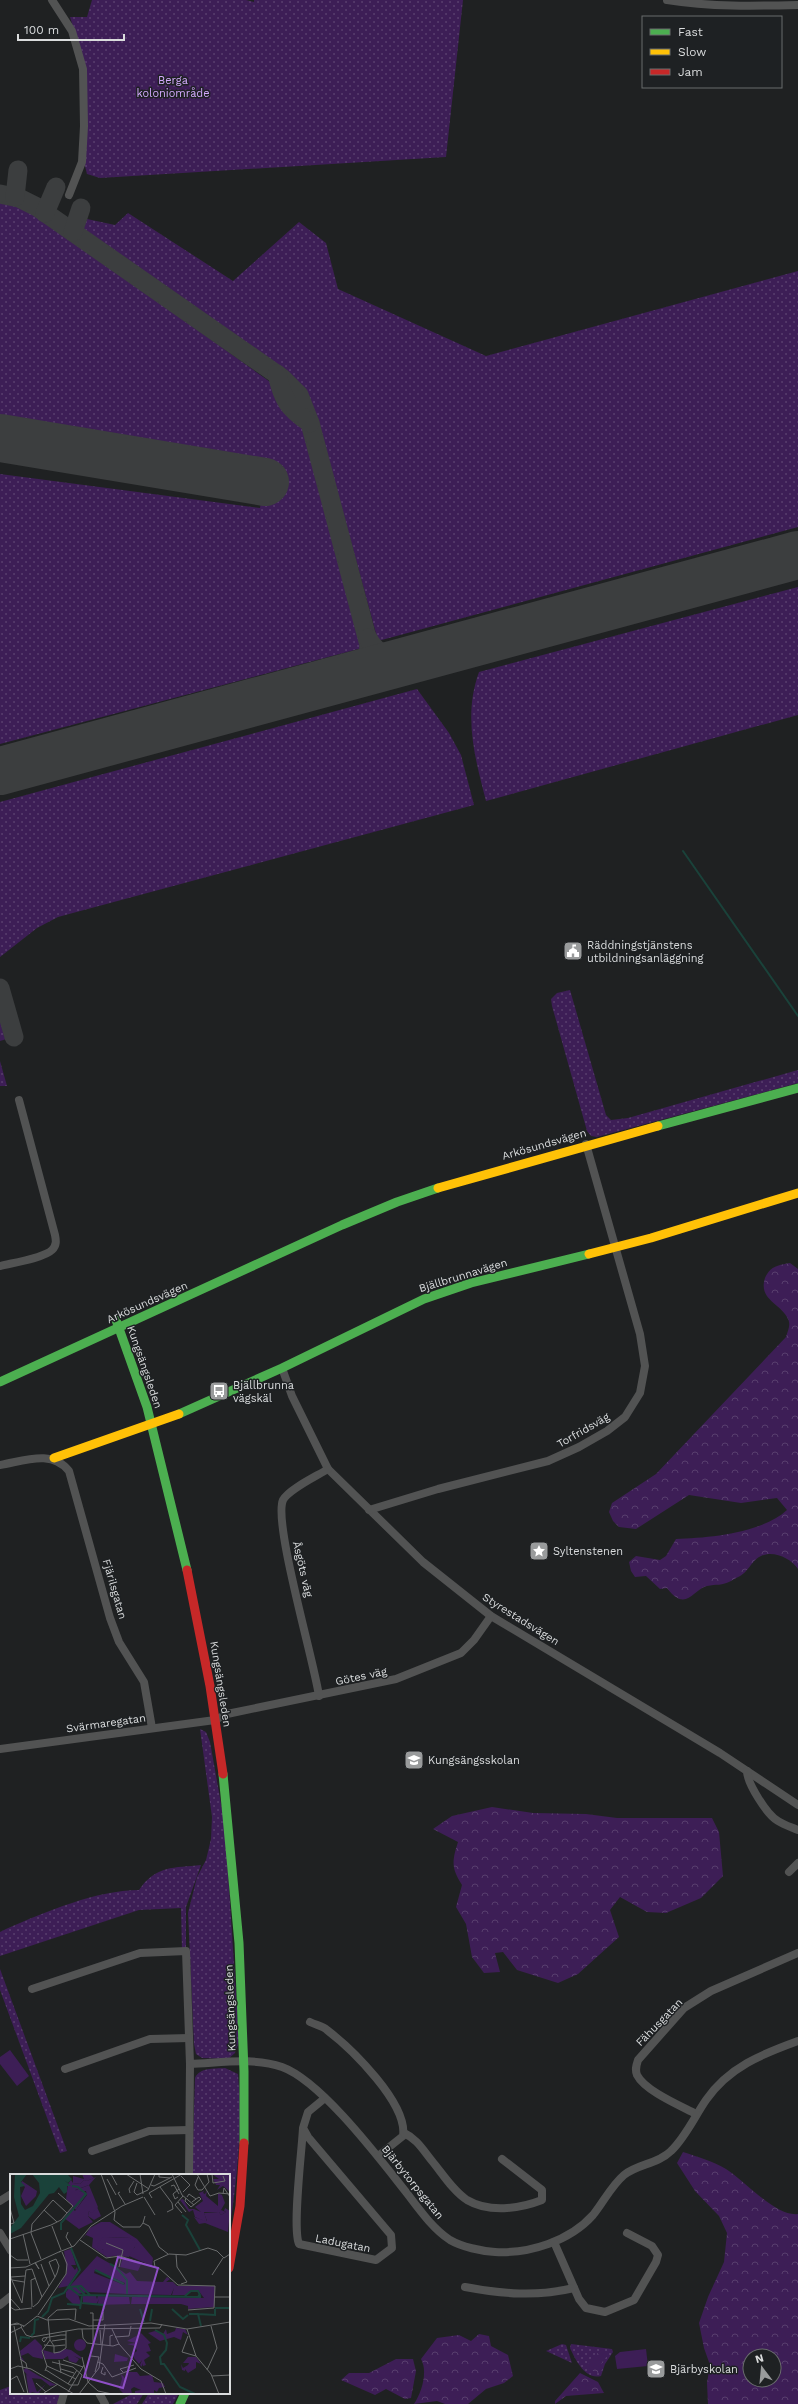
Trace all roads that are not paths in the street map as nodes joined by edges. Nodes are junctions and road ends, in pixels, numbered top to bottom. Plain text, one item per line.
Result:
1 (52, 0) edge
2 (667, 0) edge
3 (738, 3) edge
4 (798, 5) edge
5 (69, 195) dead end
6 (798, 1088) edge
7 (19, 1100) dead end
8 (586, 1144) junction
9 (798, 1193) edge
10 (616, 1248) junction
11 (0, 1266) edge
12 (117, 1324) junction
13 (282, 1368) junction
14 (0, 1377) edge
15 (0, 1382) edge
16 (152, 1426) junction
17 (54, 1458) junction
18 (0, 1465) edge
19 (328, 1469) junction
20 (369, 1510) junction
21 (491, 1616) junction
22 (319, 1696) junction
23 (215, 1720) junction
24 (152, 1728) junction
25 (0, 1749) edge
26 (747, 1771) junction
27 (798, 1805) edge
28 (798, 1830) edge
29 (798, 1863) edge
30 (789, 1872) dead end
31 (798, 1953) edge
32 (32, 1989) dead end
33 (310, 2022) dead end
34 (189, 2038) junction
35 (798, 2041) edge
36 (244, 2061) junction
37 (190, 2064) junction
38 (66, 2069) dead end
39 (325, 2098) junction
40 (696, 2114) junction
41 (303, 2128) junction
42 (190, 2130) junction
43 (404, 2133) junction
44 (92, 2151) dead end
45 (378, 2156) junction
46 (502, 2159) dead end
47 (189, 2174) edge
48 (10, 2195) edge
49 (0, 2201) edge
50 (0, 2233) edge
51 (627, 2233) dead end
52 (554, 2242) junction
53 (10, 2249) edge
54 (230, 2262) edge
55 (464, 2287) dead end
56 (574, 2288) junction
57 (10, 2297) edge
58 (0, 2305) edge
59 (64, 2394) edge
60 (99, 2394) edge
61 (185, 2394) edge
62 (61, 2404) edge
63 (104, 2404) edge
64 (180, 2404) edge

1 - 5 street
2 - 3 street
3 - 4 street
6 - 8 main road, Arkösundsvägen
7 - 11 street
8 - 10 street, Torfridsväg
8 - 12 main road, Arkösundsvägen
9 - 10 main road, Bjällbrunnavägen
10 - 13 main road, Bjällbrunnavägen
10 - 20 street, Torfridsväg
12 - 14 main road, Arkösundsvägen
12 - 15 main road, Arkösundsvägen
12 - 16 main road, Kungsängsleden
13 - 16 main road, Bjällbrunnavägen
13 - 19 street, Styrestadsvägen
16 - 17 main road
16 - 23 main road, Kungsängsleden
17 - 18 street
17 - 24 street, Fjärilsgatan
19 - 20 street, Styrestadsvägen
19 - 22 street, Åsgöts väg
20 - 21 street, Styrestadsvägen
21 - 22 street, Götes väg
21 - 26 street, Styrestadsvägen
22 - 23 street, Götes väg
23 - 24 street, Svärmaregatan
23 - 36 main road, Kungsängsleden
24 - 25 street, Svärmaregatan
26 - 27 street, Styrestadsvägen
26 - 28 street
29 - 30 street
31 - 40 street, Fähusgatan
32 - 34 street
33 - 43 street
34 - 37 street
34 - 38 street
35 - 40 street, Bjärbytorpsgatan
36 - 37 street, Kungsängsleden
36 - 39 street, Bjärbytorpsgatan
36 - 54 main road, Kungsängsleden
37 - 42 street
39 - 41 street, Ladugatan
39 - 45 street, Bjärbytorpsgatan
40 - 52 street, Bjärbytorpsgatan
41 - 41 street, Ladugatan
42 - 44 street
42 - 47 street
43 - 45 street
43 - 46 street
45 - 52 street, Bjärbytorpsgatan
48 - 49 street
50 - 53 street
51 - 56 street
52 - 56 street
55 - 56 street
57 - 58 street
59 - 62 street
60 - 63 street
61 - 64 main road

